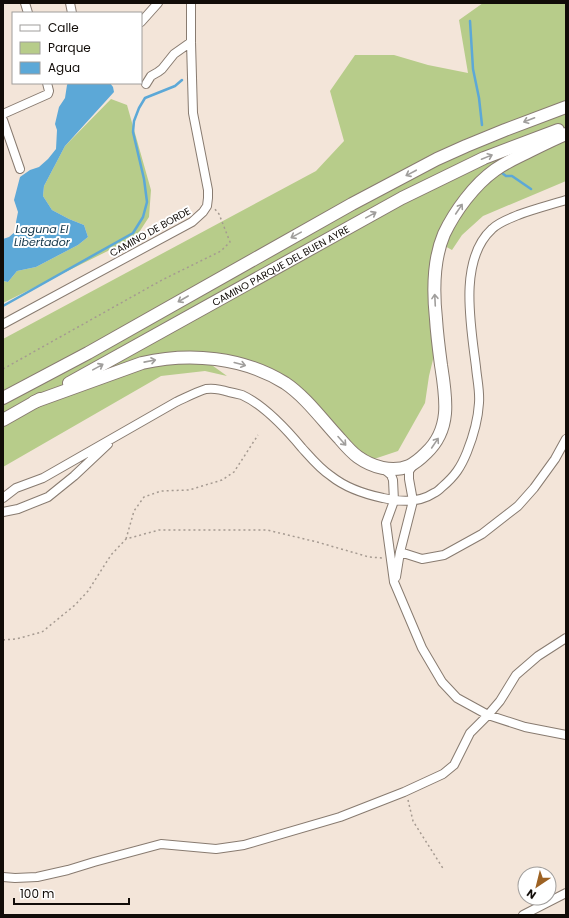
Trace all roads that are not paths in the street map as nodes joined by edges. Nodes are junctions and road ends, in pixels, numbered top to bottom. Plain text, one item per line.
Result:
1 (158, 3) edge
2 (191, 3) edge
3 (142, 21) edge
4 (191, 42) junction
5 (47, 84) edge
6 (146, 84) dead end
7 (566, 107) edge
8 (3, 114) edge
9 (3, 120) edge
10 (566, 127) edge
11 (566, 134) edge
12 (20, 169) dead end
13 (566, 200) edge
14 (3, 324) edge
15 (3, 398) edge
16 (34, 402) junction
17 (3, 420) edge
18 (118, 435) junction
19 (566, 439) edge
20 (414, 463) junction
21 (383, 468) junction
22 (3, 498) edge
23 (394, 501) junction
24 (413, 501) junction
25 (3, 512) edge
26 (400, 552) junction
27 (394, 582) junction
28 (566, 638) edge
29 (488, 715) junction
30 (566, 734) edge
31 (3, 877) edge
32 (566, 893) edge
33 (523, 915) edge

1 - 3 street
2 - 4 street
4 - 6 street
4 - 14 street, CAMINO DE BORDE
5 - 8 street
7 -> 15 highway, CAMINO PARQUE DEL BUEN AYRE
9 - 12 street
16 -> 10 highway, CAMINO PARQUE DEL BUEN AYRE
20 -> 11 highway
13 - 24 street
16 - 17 highway, CAMINO PARQUE DEL BUEN AYRE
16 -> 21 highway
18 - 22 street
18 - 23 street
18 - 25 street
19 - 26 street
20 - 21 highway
20 - 24 street
21 - 23 street
23 - 24 street
23 - 27 street
24 - 26 street
26 - 27 street
27 - 29 street
28 - 29 street
29 - 30 street
29 - 31 street
32 - 33 street

